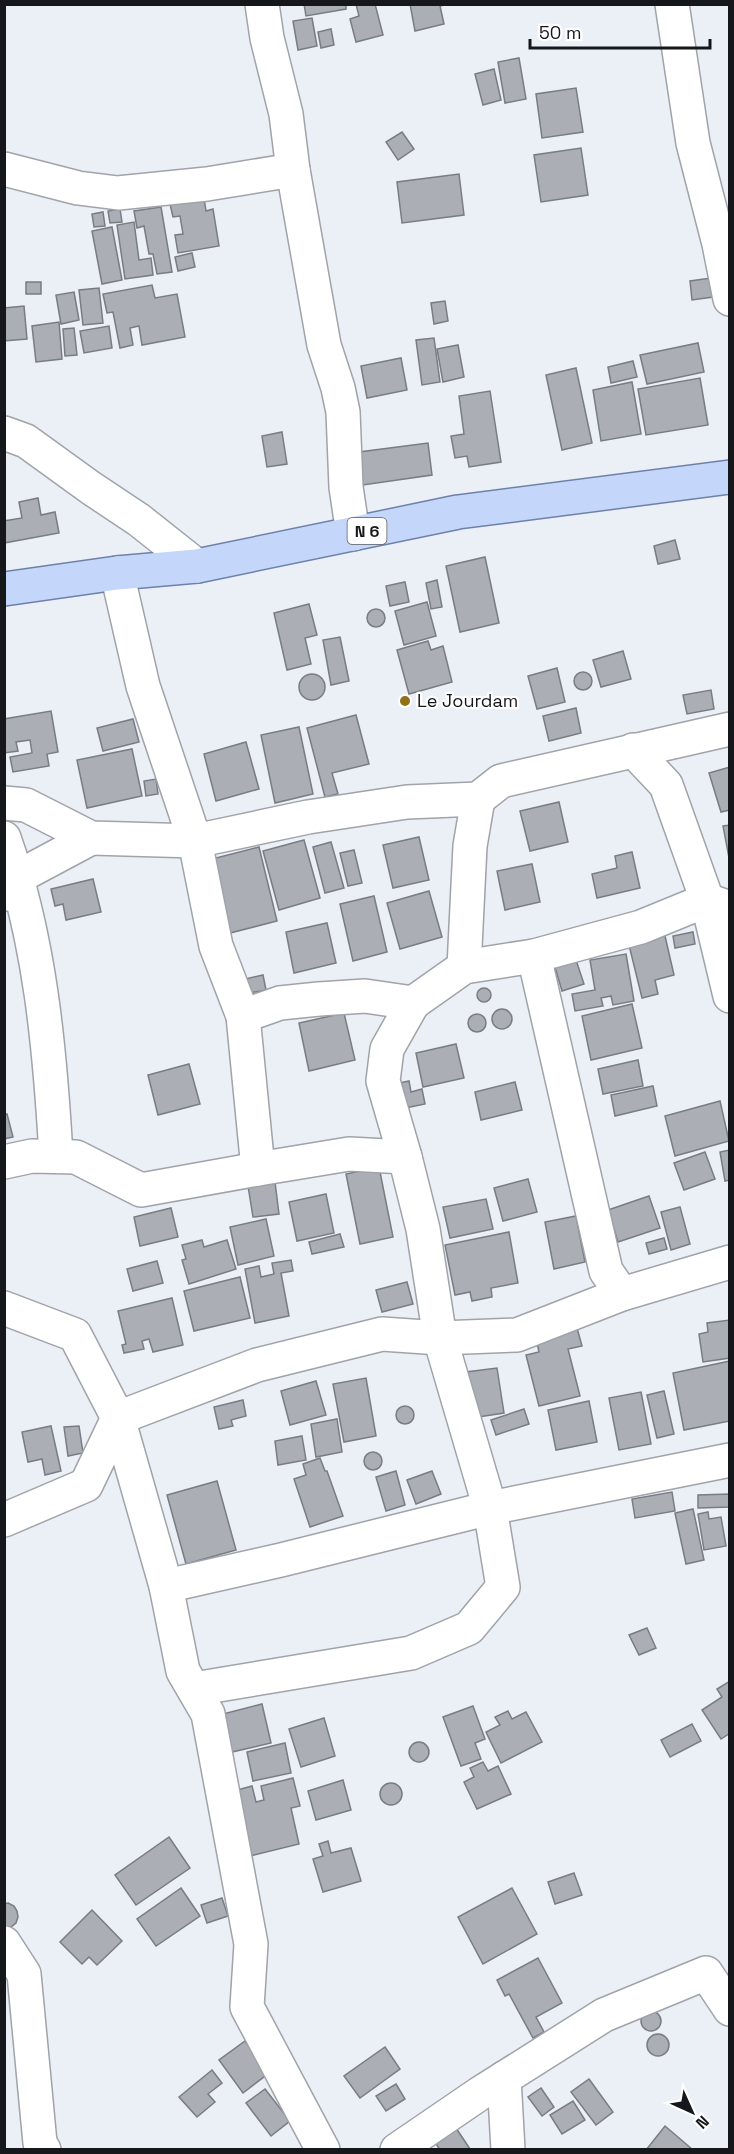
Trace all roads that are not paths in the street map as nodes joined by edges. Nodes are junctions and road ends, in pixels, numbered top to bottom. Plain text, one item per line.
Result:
1 (262, 4) edge
2 (672, 4) edge
3 (4, 169) edge
4 (293, 170) junction
5 (729, 299) edge
6 (4, 433) edge
7 (729, 477) edge
8 (353, 534) junction
9 (197, 566) junction
10 (117, 573) junction
11 (4, 589) edge
12 (729, 729) edge
13 (633, 750) junction
14 (478, 800) junction
15 (4, 803) edge
16 (4, 838) edge
17 (91, 838) junction
18 (195, 841) junction
19 (11, 887) edge
20 (718, 904) edge
21 (534, 956) junction
22 (464, 967) junction
23 (729, 996) edge
24 (413, 1003) junction
25 (243, 1016) junction
26 (56, 1156) junction
27 (405, 1157) junction
28 (4, 1162) edge
29 (258, 1169) junction
30 (729, 1262) edge
31 (622, 1294) junction
32 (4, 1308) edge
33 (440, 1338) junction
34 (118, 1418) junction
35 (729, 1460) edge
36 (490, 1508) junction
37 (4, 1520) edge
38 (166, 1586) junction
39 (194, 1689) junction
40 (4, 1943) edge
41 (718, 1969) edge
42 (729, 2009) edge
43 (504, 2078) junction
44 (36, 2147) edge
45 (323, 2150) edge
46 (397, 2150) edge
47 (508, 2150) edge

1 - 4 street
2 - 5 street
3 - 4 street
4 - 8 street
6 - 9 street
7 - 8 main road, N 6
8 - 9 main road, N 6
9 - 10 main road, N 6
10 - 11 main road, N 6
10 - 18 street
12 - 13 street
13 - 14 street
13 - 20 street
14 - 18 street
14 - 22 street
15 - 17 street
16 - 19 street
17 - 18 street
17 - 19 street
18 - 25 street
19 - 26 street
20 - 21 street
20 - 23 street
21 - 22 street
21 - 31 street
22 - 24 street
24 - 25 street
24 - 27 street
25 - 29 street
26 - 28 street
26 - 29 street
27 - 29 street
27 - 33 street
30 - 31 street
31 - 33 street
32 - 34 street
33 - 34 street
33 - 36 street
34 - 37 street
34 - 38 street
35 - 36 street
36 - 38 street
36 - 39 street
38 - 39 street
39 - 45 street
40 - 44 street
41 - 42 street
41 - 43 street
43 - 46 street
43 - 47 street

